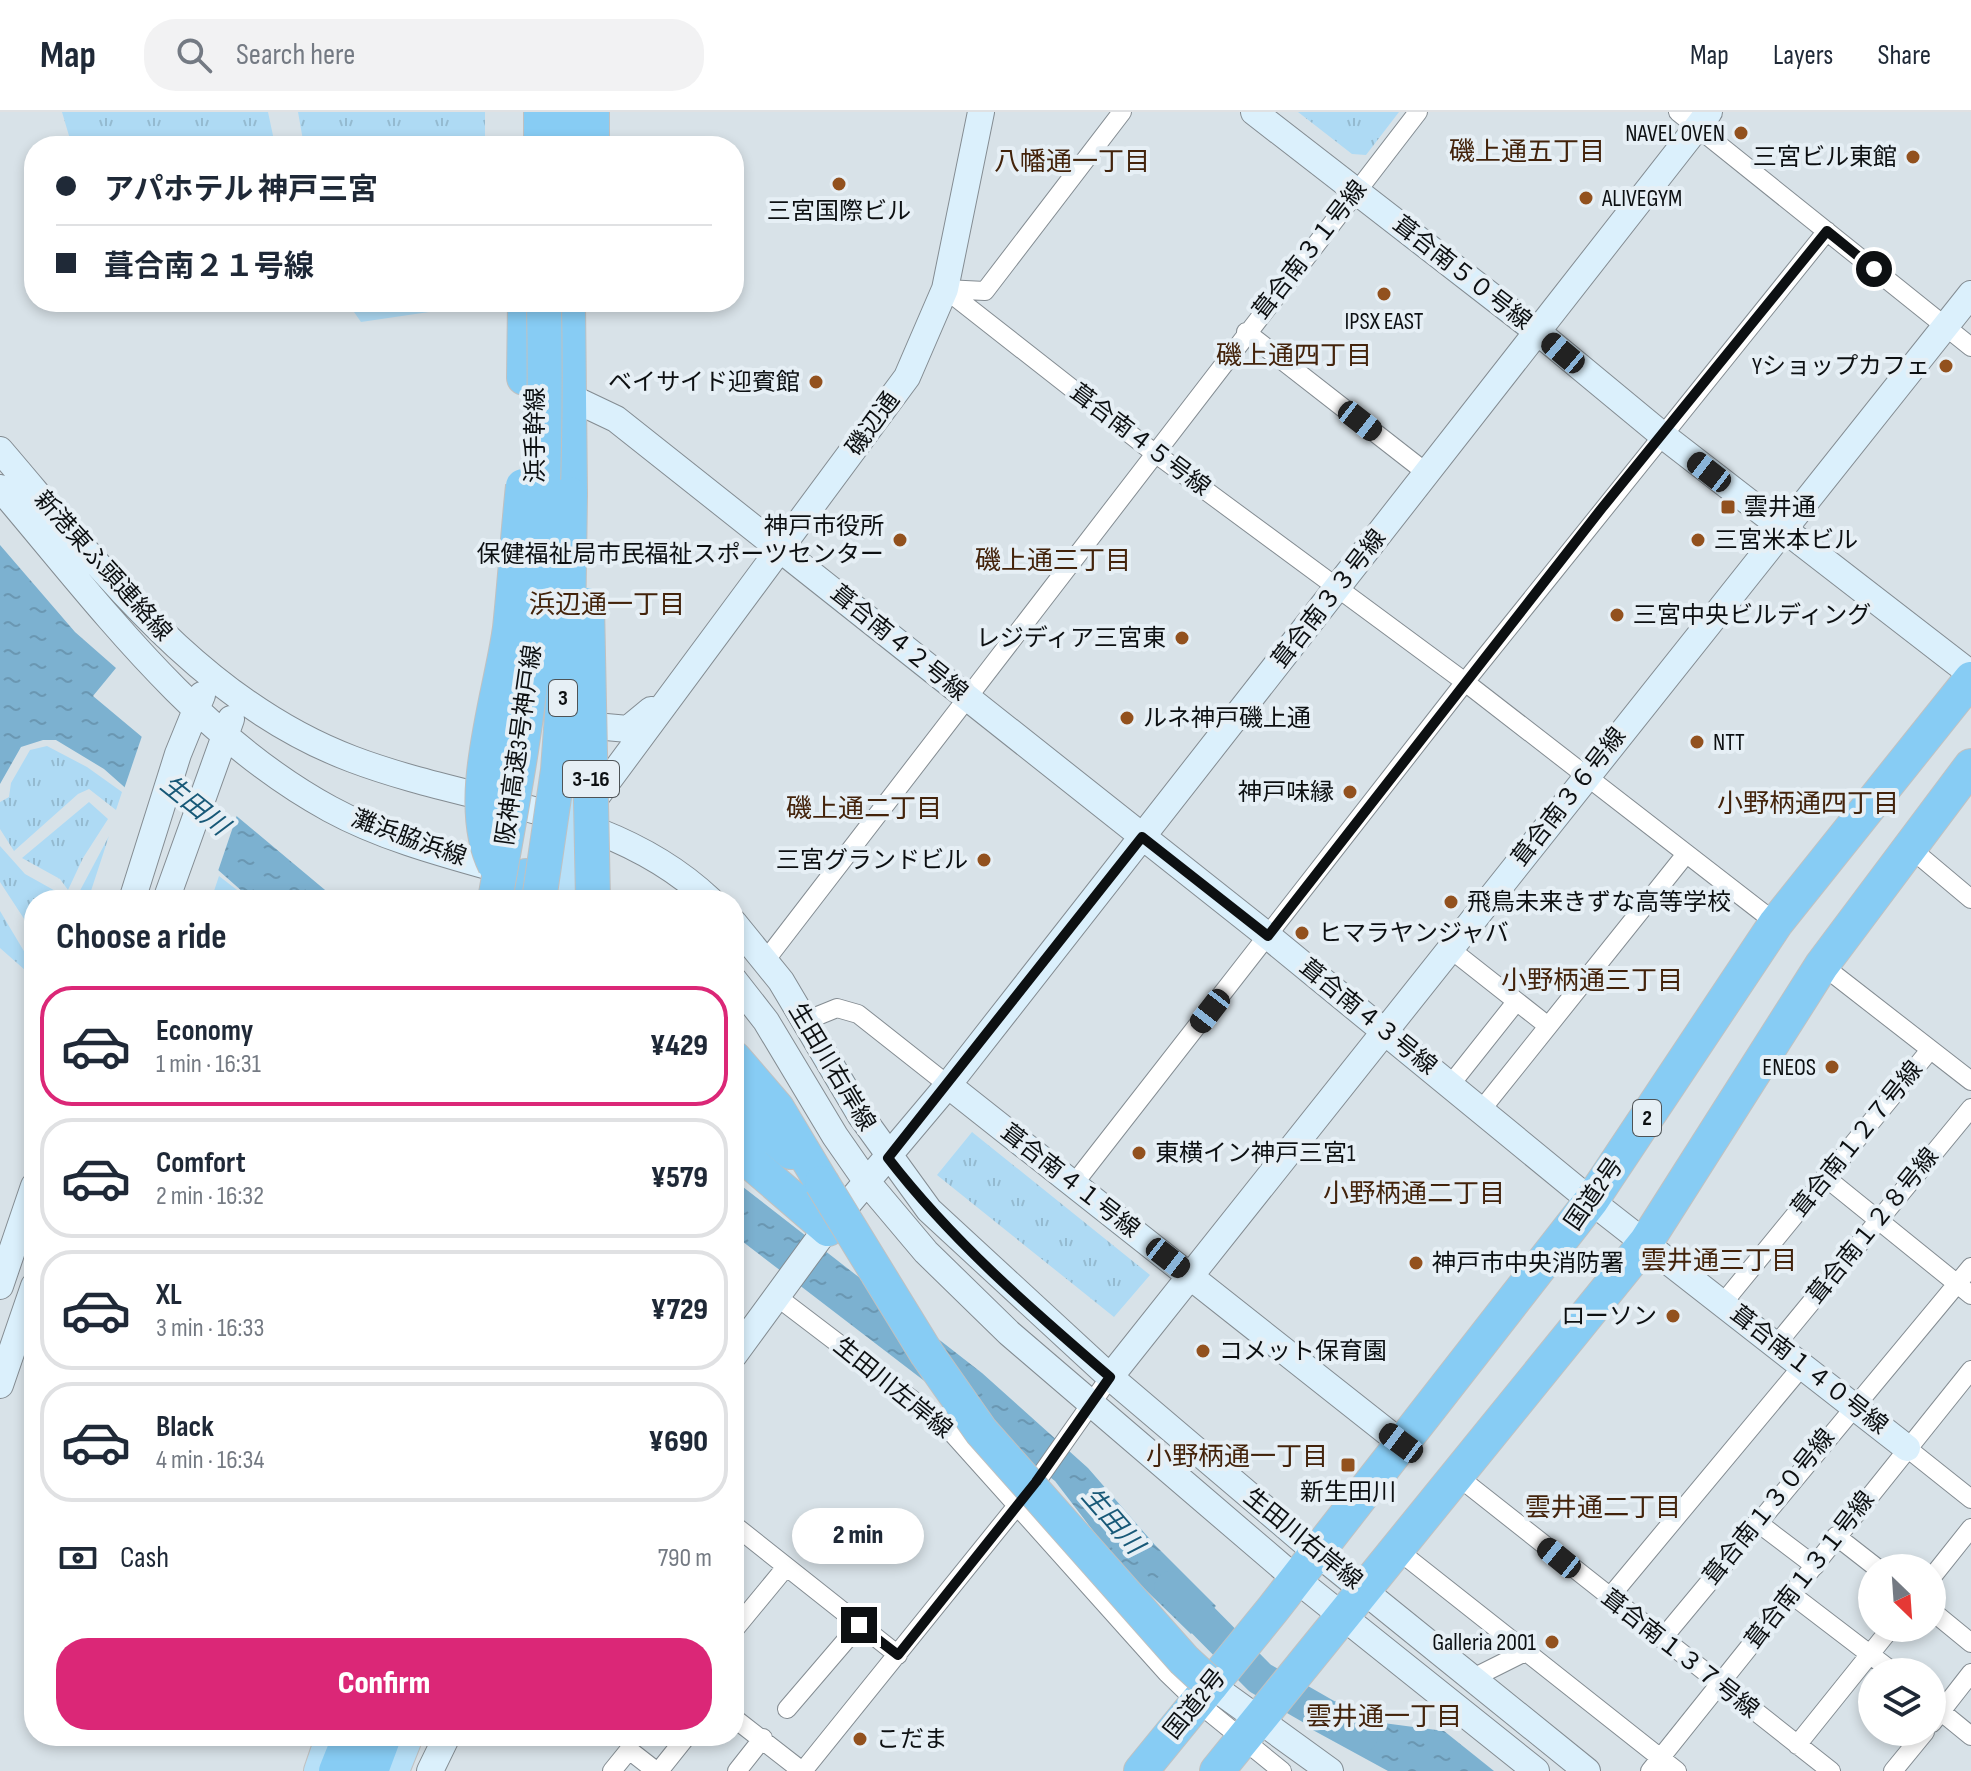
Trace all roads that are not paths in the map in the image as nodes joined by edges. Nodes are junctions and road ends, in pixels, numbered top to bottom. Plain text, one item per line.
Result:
1 (527, 112) edge
2 (541, 112) edge
3 (566, 112) edge
4 (579, 112) edge
5 (592, 112) edge
6 (981, 112) edge
7 (1122, 112) edge
8 (1254, 112) edge
9 (1418, 112) edge
10 (1695, 117) edge
11 (528, 136) edge
12 (541, 136) edge
13 (566, 136) edge
14 (579, 136) edge
15 (592, 136) edge
16 (1357, 191) junction
17 (1827, 231) junction
18 (945, 289) junction
19 (1971, 294) edge
20 (525, 312) edge
21 (533, 312) edge
22 (544, 312) edge
23 (568, 312) edge
24 (577, 312) edge
25 (590, 312) edge
26 (1946, 326) junction
27 (1246, 332) junction
28 (1539, 333) junction
29 (1971, 347) edge
30 (576, 400) junction
31 (1661, 434) junction
32 (0, 450) edge
33 (1154, 452) junction
34 (1428, 474) junction
35 (0, 488) edge
36 (570, 494) junction
37 (1782, 529) junction
38 (780, 549) junction
39 (1338, 588) junction
40 (1971, 676) edge
41 (210, 677) junction
42 (1465, 682) junction
43 (672, 693) junction
44 (967, 697) junction
45 (238, 699) junction
46 (575, 705) junction
47 (196, 708) junction
48 (225, 735) junction
49 (1971, 766) edge
50 (1586, 776) junction
51 (501, 801) junction
52 (536, 812) junction
53 (577, 824) junction
54 (1142, 837) junction
55 (1909, 847) junction
56 (1686, 854) junction
57 (488, 866) junction
58 (135, 890) edge
59 (169, 890) edge
60 (483, 890) edge
61 (497, 890) edge
62 (537, 890) edge
63 (540, 890) edge
64 (546, 890) edge
65 (547, 890) edge
66 (548, 890) edge
67 (549, 890) edge
68 (698, 890) edge
69 (1971, 899) edge
70 (1776, 923) junction
71 (744, 935) edge
72 (1268, 936) junction
73 (1449, 948) junction
74 (765, 961) junction
75 (1822, 965) junction
76 (744, 993) edge
77 (1516, 1002) junction
78 (805, 1021) junction
79 (1548, 1026) junction
80 (1384, 1031) junction
81 (1930, 1050) junction
82 (744, 1070) edge
83 (1971, 1081) edge
84 (1451, 1084) junction
85 (948, 1085) junction
86 (1971, 1108) edge
87 (1482, 1109) junction
88 (744, 1112) edge
89 (744, 1157) edge
90 (888, 1158) junction
91 (1825, 1177) junction
92 (867, 1182) junction
93 (822, 1183) junction
94 (1073, 1185) junction
95 (1591, 1201) junction
96 (24, 1215) edge
97 (1879, 1219) junction
98 (825, 1232) junction
99 (1646, 1242) junction
100 (1971, 1267) edge
101 (1192, 1276) junction
102 (0, 1286) edge
103 (1964, 1290) edge
104 (778, 1293) junction
105 (1723, 1303) junction
106 (24, 1315) edge
107 (744, 1341) edge
108 (1776, 1345) junction
109 (1803, 1365) junction
110 (1971, 1370) edge
111 (1110, 1377) junction
112 (0, 1385) edge
113 (1091, 1404) junction
114 (1852, 1407) junction
115 (1401, 1443) junction
116 (1907, 1448) junction
117 (1456, 1475) junction
118 (1971, 1499) edge
119 (1016, 1506) junction
120 (1757, 1522) junction
121 (1971, 1528) edge
122 (744, 1533) edge
123 (1836, 1536) junction
124 (1395, 1548) junction
125 (1316, 1552) junction
126 (1859, 1554) edge
127 (1946, 1559) edge
128 (1815, 1566) junction
129 (786, 1567) junction
130 (1296, 1579) junction
131 (1364, 1589) junction
132 (1791, 1594) junction
133 (1609, 1598) junction
134 (1343, 1615) junction
135 (744, 1618) edge
136 (1946, 1622) edge
137 (859, 1625) junction
138 (1662, 1639) junction
139 (1880, 1642) edge
140 (1971, 1643) edge
141 (1525, 1652) junction
142 (1870, 1654) junction
143 (898, 1655) junction
144 (1875, 1658) edge
145 (1971, 1673) edge
146 (1475, 1677) junction
147 (1212, 1684) junction
148 (1720, 1686) junction
149 (1946, 1701) edge
150 (787, 1709) dead end
151 (1257, 1720) junction
152 (1946, 1720) edge
153 (744, 1725) edge
154 (1971, 1736) edge
155 (763, 1738) junction
156 (1797, 1745) junction
157 (328, 1746) edge
158 (346, 1746) edge
159 (380, 1746) edge
160 (404, 1746) edge
161 (442, 1746) edge
162 (678, 1746) edge
163 (1914, 1746) edge
164 (1656, 1765) edge
165 (319, 1771) edge
166 (336, 1771) edge
167 (371, 1771) edge
168 (394, 1771) edge
169 (430, 1771) edge
170 (612, 1771) edge
171 (657, 1771) edge
172 (737, 1771) edge
173 (803, 1771) edge
174 (1141, 1771) edge
175 (1217, 1771) edge
176 (1282, 1771) edge
177 (1330, 1771) edge
178 (1536, 1771) edge
179 (1587, 1771) edge
180 (1677, 1771) edge
181 (1831, 1771) edge
182 (1893, 1771) edge

1 - 11 main road
2 - 12 highway
3 - 13 highway
4 - 14 main road
5 - 15 highway
6 - 18 street, 磯辺通
7 - 18 street
8 - 16 street, 葺合南５０号線
9 - 16 street, 葺合南３１号線
10 - 17 street
10 - 28 street, 葺合南３３号線
16 - 27 street, 葺合南３１号線
16 - 28 street, 葺合南５０号線
17 - 26 street
17 - 31 street
18 - 33 street, 葺合南４５号線
18 - 38 street, 磯辺通
19 - 26 street, 葺合南３６号線
20 - 63 highway, bridge
21 - 51 main road, 浜手幹線
22 - 61 highway, 阪神高速3号神戸線 / 3, bridge
23 - 36 highway, 阪神高速3号神戸線 / 3
24 - 30 main road, 浜手幹線
25 - 30 highway
26 - 29 street
26 - 37 street, 葺合南３６号線
27 - 33 street, 葺合南３１号線
27 - 34 street
28 - 31 street, 葺合南５０号線
28 - 34 street, 葺合南３３号線
30 - 38 street, 葺合南４２号線
30 - 46 main road, 浜手幹線
31 - 37 street, 葺合南５０号線
31 - 42 street
32 - 41 street, 新港東ふ頭連絡線
33 - 39 street, 葺合南４５号線
33 - 44 street, 葺合南３１号線
34 - 39 street, 葺合南３３号線
35 - 47 street, 新港東ふ頭連絡線
36 - 65 highway, 阪神高速3号神戸線 / 3, bridge
36 - 66 highway, 3-16, bridge
37 - 40 street, 葺合南５０号線
37 - 50 street, 葺合南３６号線
38 - 43 street, 磯辺通
38 - 44 street, 葺合南４２号線
39 - 42 street, 葺合南４５号線
39 - 54 street, 葺合南３３号線
40 - 70 highway, 国道2号 / 2
41 - 45 street
41 - 47 street
42 - 50 street, 葺合南４５号線
42 - 72 street
43 - 46 street, 磯辺通
43 - 53 street, 磯辺通
44 - 54 street, 葺合南４２号線
44 - 74 street, 葺合南３１号線
45 - 48 street
45 - 51 street
46 - 53 main road, 浜手幹線
47 - 48 street, 灘浜脇浜線
47 - 58 street
48 - 57 street, 灘浜脇浜線
48 - 59 street
49 - 55 highway
50 - 56 street, 葺合南４５号線
50 - 73 street, 葺合南３６号線
51 - 52 street
51 - 57 main road, 浜手幹線
52 - 53 street
52 - 64 street
53 - 67 main road, 浜手幹線
53 - 68 street
54 - 72 street, 葺合南４３号線
54 - 85 street, 葺合南３３号線
55 - 69 street
55 - 75 highway
56 - 70 street, 葺合南４５号線
56 - 79 street
57 - 60 main road, 浜手幹線
57 - 62 street, 灘浜脇浜線
70 - 95 highway, 国道2号 / 2
71 - 74 street, 生田川右岸線
72 - 80 street, 葺合南４３号線
72 - 94 street
73 - 77 street
73 - 80 street, 葺合南３６号線
74 - 78 street, 生田川右岸線
75 - 81 street
75 - 99 highway
76 - 92 street, 生田川右岸線
77 - 79 street
77 - 84 street
78 - 85 street, 葺合南４１号線
78 - 90 street, 生田川右岸線
79 - 87 street
80 - 84 street, 葺合南４３号線
80 - 101 street, 葺合南３６号線
81 - 83 street
81 - 91 street, 葺合南１２７号線
82 - 93 highway
84 - 87 street, 葺合南４３号線
85 - 90 street, 葺合南３３号線
85 - 94 street, 葺合南４１号線
86 - 97 street, 葺合南１２８号線
87 - 95 street, 葺合南４３号線
88 - 93 highway
89 - 98 highway
90 - 92 street, 葺合南３３号線
90 - 111 street, 生田川右岸線
91 - 97 street
91 - 105 street, 葺合南１２７号線
92 - 98 street, 葺合南３３号線
92 - 113 street, 生田川右岸線
93 - 147 highway, bridge
94 - 101 street, 葺合南４１号線
95 - 99 street, 葺合南１４０号線
95 - 115 highway, 国道2号 / 2
96 - 102 street
97 - 103 street
97 - 108 street, 葺合南１２８号線
98 - 104 street, 葺合南３３号線
99 - 105 street, 葺合南１４０号線
99 - 117 highway
100 - 103 street, 葺合南１３０号線
101 - 111 street, 葺合南３６号線
101 - 115 street, 葺合南４１号線
103 - 114 street, 葺合南１３０号線
104 - 107 street, 葺合南３３号線
104 - 119 street, 生田川左岸線
105 - 108 street, 葺合南１４０号線
106 - 112 street
108 - 109 street, 葺合南１４０号線
109 - 114 street, 葺合南１４０号線
109 - 133 street
110 - 116 street, 葺合南１３１号線
111 - 113 street
111 - 125 street, 生田川右岸線
113 - 119 street
113 - 130 street, 生田川右岸線
114 - 116 street, 葺合南１４０号線
114 - 120 street, 葺合南１３０号線
115 - 125 highway, 国道2号 / 2
116 - 118 street, 葺合南１４０号線
116 - 123 street, 葺合南１３１号線
117 - 124 highway
117 - 133 street, 葺合南１３７号線
119 - 143 street
119 - 147 street, 生田川左岸線
120 - 128 street
120 - 138 street, 葺合南１３０号線
121 - 127 street
122 - 129 street
123 - 126 street
123 - 128 street, 葺合南１３１号線
124 - 131 highway
124 - 141 street
125 - 130 highway, 国道2号 / 2
125 - 131 street, 生田川右岸線
128 - 132 street, 葺合南１３１号線
129 - 135 street
129 - 137 street
130 - 134 street, 生田川右岸線
130 - 147 highway, 国道2号 / 2
131 - 134 highway
131 - 146 street, 生田川右岸線
132 - 142 street
132 - 148 street, 葺合南１３１号線
133 - 138 street, 葺合南１３７号線
134 - 151 highway
134 - 178 street, 生田川右岸線
136 - 140 street
137 - 143 street
137 - 150 street
138 - 148 street, 葺合南１３７号線
139 - 142 street
141 - 146 street
141 - 164 street
142 - 144 street
142 - 156 street
143 - 173 street
145 - 149 street
146 - 179 street, 生田川右岸線
147 - 151 street
147 - 174 highway, 国道2号 / 2
148 - 156 street, 葺合南１３７号線
148 - 164 street, 葺合南１３１号線
151 - 175 highway
151 - 176 street
151 - 177 street
152 - 154 street
153 - 155 street
155 - 172 street
155 - 173 street
156 - 181 street, 葺合南１３７号線
157 - 165 main road
158 - 166 highway
159 - 167 highway
160 - 168 main road
161 - 169 street
162 - 171 street
163 - 182 street
164 - 180 street
170 - 171 street

